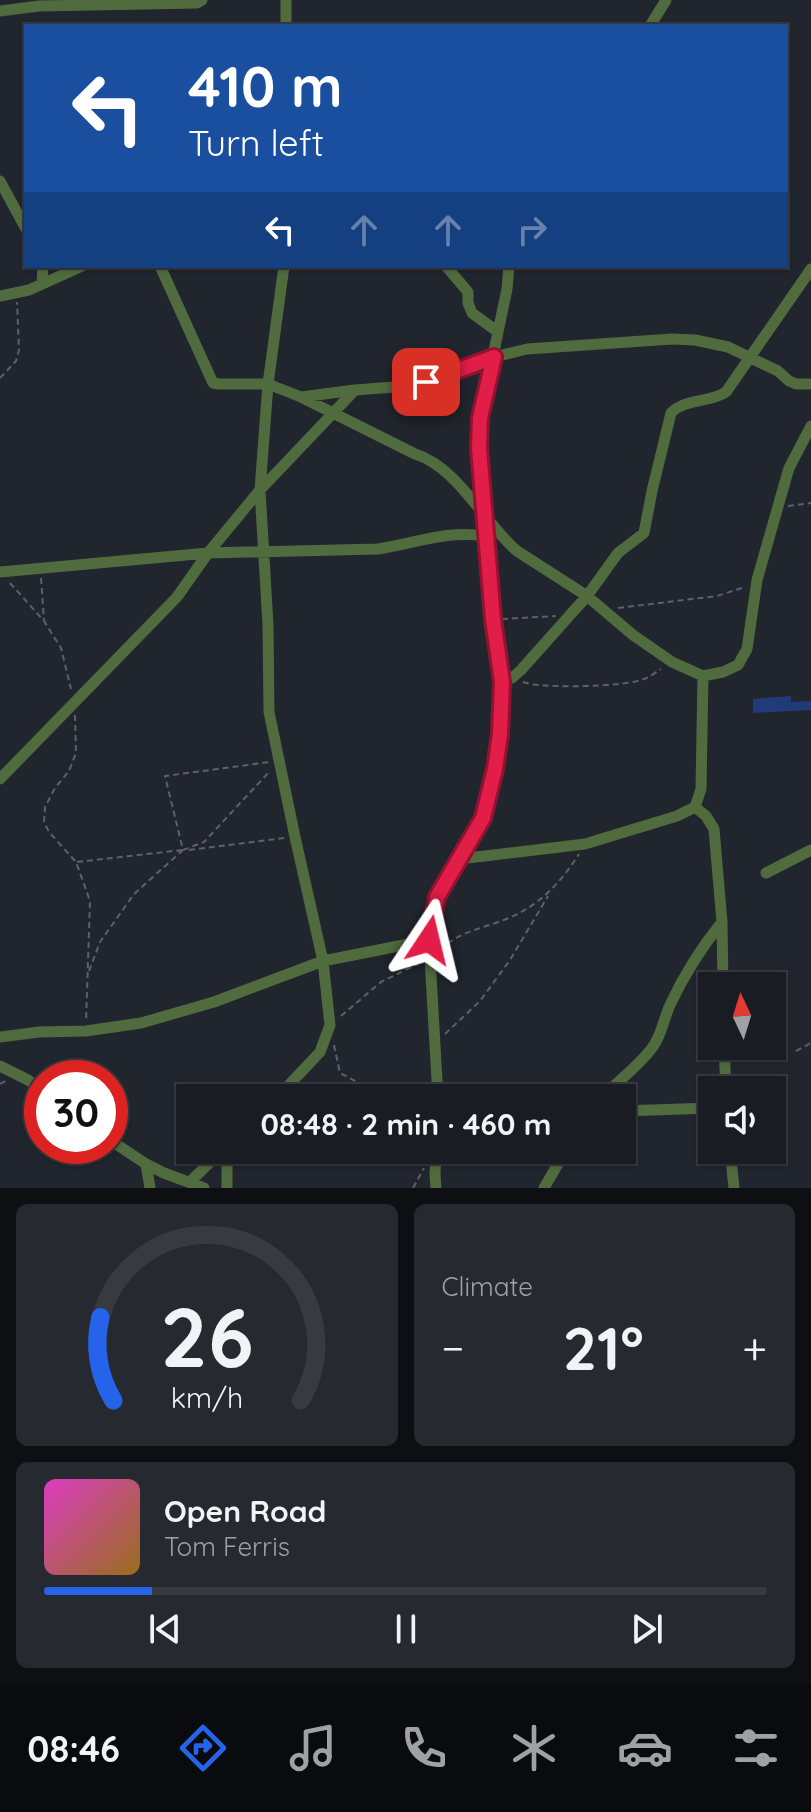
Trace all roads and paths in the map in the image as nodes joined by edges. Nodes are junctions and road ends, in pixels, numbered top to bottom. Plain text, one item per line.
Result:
1 (202, 0) edge
2 (286, 0) edge
3 (666, 0) edge
4 (0, 11) edge
5 (286, 24) edge
6 (651, 24) edge
7 (0, 181) edge
8 (24, 225) edge
9 (43, 268) edge
10 (78, 268) edge
11 (161, 268) edge
12 (284, 268) edge
13 (448, 268) edge
14 (509, 268) edge
15 (811, 269) edge
16 (42, 284) junction
17 (17, 292) junction
18 (0, 296) edge
19 (498, 332) junction
20 (494, 357) junction
21 (749, 357) junction
22 (0, 378) edge
23 (268, 384) junction
24 (811, 384) edge
25 (355, 390) junction
26 (301, 397) junction
27 (332, 413) junction
28 (811, 426) edge
29 (260, 490) junction
30 (811, 503) edge
31 (779, 506) junction
32 (485, 514) junction
33 (486, 536) junction
34 (208, 553) junction
35 (265, 553) junction
36 (40, 569) junction
37 (0, 572) edge
38 (757, 580) junction
39 (587, 596) junction
40 (601, 610) junction
41 (570, 615) junction
42 (493, 619) junction
43 (44, 621) junction
44 (672, 662) junction
45 (703, 676) junction
46 (507, 680) junction
47 (75, 703) junction
48 (279, 761) junction
49 (0, 779) edge
50 (695, 807) junction
51 (295, 837) junction
52 (585, 844) junction
53 (183, 850) junction
54 (811, 850) edge
55 (459, 859) junction
56 (76, 862) junction
57 (766, 873) dead end
58 (548, 894) junction
59 (722, 922) junction
60 (429, 940) junction
61 (430, 959) junction
62 (323, 961) junction
63 (723, 972) edge
64 (87, 975) junction
65 (330, 1025) junction
66 (86, 1031) junction
67 (0, 1037) edge
68 (811, 1043) edge
69 (435, 1044) junction
70 (796, 1051) dead end
71 (0, 1066) edge
72 (24, 1078) edge
73 (290, 1084) edge
74 (361, 1084) edge
75 (437, 1084) edge
76 (614, 1084) edge
77 (698, 1108) edge
78 (636, 1111) edge
79 (128, 1152) edge
80 (146, 1164) junction
81 (208, 1164) edge
82 (227, 1164) edge
83 (425, 1164) edge
84 (435, 1164) edge
85 (558, 1164) edge
86 (731, 1164) edge
87 (190, 1182) junction
88 (150, 1188) edge
89 (204, 1188) edge
90 (227, 1188) edge
91 (413, 1188) edge
92 (436, 1188) edge
93 (544, 1188) edge
94 (734, 1188) edge

1 - 4 street
2 - 5 street
3 - 6 street
7 - 8 street
9 - 16 street
10 - 16 street
11 - 23 street
12 - 23 street
13 - 19 street
14 - 19 street
15 - 21 street
16 - 17 street
17 - 18 street
17 - 22 path
19 - 20 street
20 - 21 street
20 - 25 street
20 - 32 street
21 - 24 street
21 - 39 street
23 - 26 street
23 - 29 street
25 - 26 street
25 - 27 street
26 - 27 street
27 - 29 street
27 - 32 street
28 - 31 street
29 - 34 street
29 - 35 street
30 - 31 path
31 - 38 street
32 - 33 street
32 - 39 street
33 - 35 street
33 - 42 street
34 - 35 street
34 - 36 street
34 - 47 street
35 - 48 street
36 - 37 street
36 - 43 path
37 - 43 path
38 - 40 path
38 - 45 street
39 - 40 street
39 - 41 street
40 - 44 street
41 - 42 path
41 - 46 street
42 - 46 street
43 - 47 path
44 - 45 street
44 - 46 path
45 - 50 street
46 - 55 street
47 - 49 street
47 - 56 path
48 - 51 street
48 - 53 path
48 - 53 path
50 - 52 street
50 - 59 street
51 - 53 path
51 - 62 street
52 - 55 street
52 - 58 path
53 - 56 path
53 - 64 path
54 - 57 street
55 - 60 street
56 - 64 path
58 - 61 path
58 - 69 path
59 - 63 street
59 - 76 street
60 - 61 street
60 - 62 street
61 - 65 path
61 - 69 street
62 - 65 street
62 - 66 street
64 - 66 path
65 - 73 street
65 - 74 path
66 - 67 street
68 - 70 path
69 - 75 street
71 - 72 street
77 - 78 street
79 - 80 street
80 - 87 street
80 - 88 street
81 - 87 street
82 - 90 street
83 - 91 path
84 - 92 street
85 - 93 street
86 - 94 street
87 - 89 street

